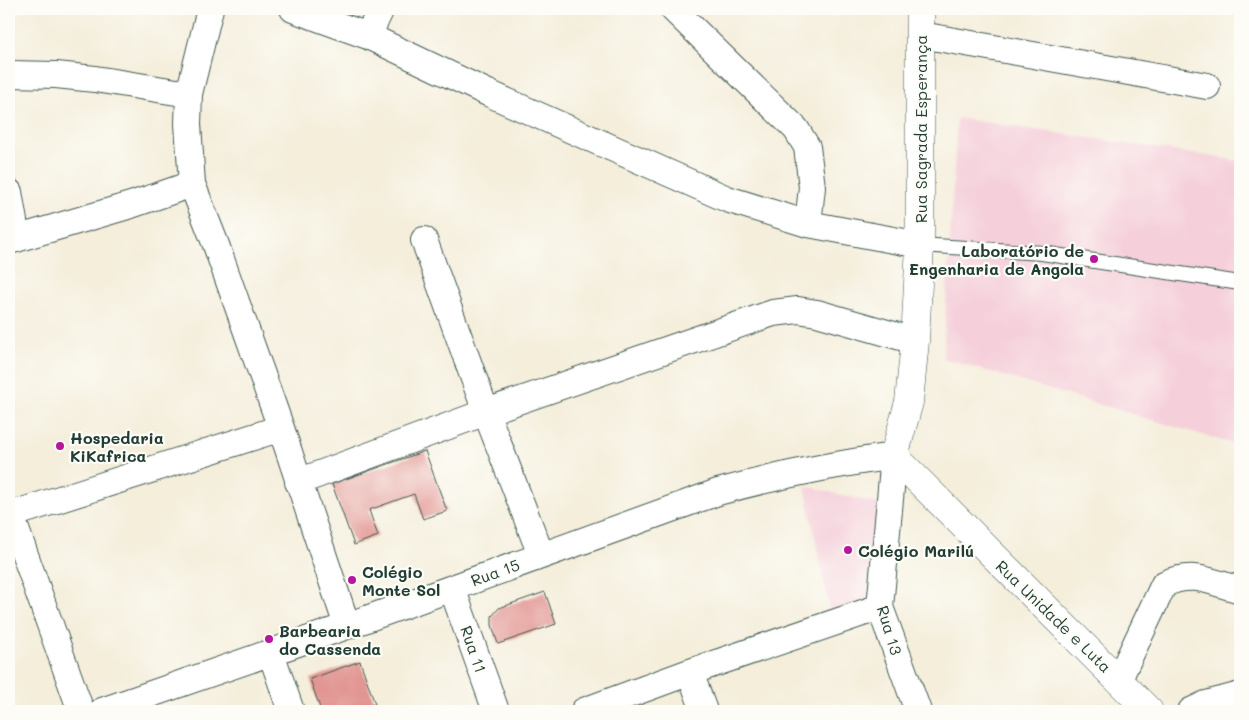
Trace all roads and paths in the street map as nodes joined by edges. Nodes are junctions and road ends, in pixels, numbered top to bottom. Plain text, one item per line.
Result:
1 (210, 9) edge
2 (293, 9) edge
3 (381, 9) edge
4 (673, 9) edge
5 (920, 9) edge
6 (921, 35) junction
7 (368, 36) junction
8 (9, 74) edge
9 (1207, 86) dead end
10 (189, 94) junction
11 (192, 184) junction
12 (9, 192) edge
13 (808, 224) junction
14 (13, 240) edge
15 (424, 240) dead end
16 (920, 245) junction
17 (1240, 284) edge
18 (915, 341) junction
19 (486, 412) junction
20 (281, 428) junction
21 (894, 456) junction
22 (298, 482) junction
23 (10, 512) edge
24 (541, 555) junction
25 (452, 588) junction
26 (1237, 589) dead end
27 (880, 607) junction
28 (347, 626) junction
29 (271, 653) junction
30 (690, 672) junction
31 (1119, 680) junction
32 (1240, 695) edge
33 (81, 711) edge
34 (102, 711) edge
35 (291, 711) edge
36 (496, 711) edge
37 (584, 711) edge
38 (704, 711) edge
39 (918, 711) edge
40 (1149, 711) edge
41 (1191, 711) edge

1 - 10 street
2 - 7 street
3 - 7 street
4 - 13 street
5 - 6 street, Rua Sagrada Esperança
6 - 9 street
6 - 16 street, Rua Sagrada Esperança
7 - 13 street
8 - 10 street
10 - 11 street
11 - 14 street
11 - 20 street
12 - 14 street
13 - 16 street
15 - 19 street
16 - 17 lane
16 - 18 street, Rua Sagrada Esperança
18 - 19 street
18 - 21 street, Rua Sagrada Esperança
19 - 22 street
19 - 24 street
20 - 22 street
20 - 23 street
21 - 24 street, Rua 15
21 - 27 street, Rua 13
21 - 31 street, Rua Unidade e Luta
22 - 28 street
23 - 33 street
24 - 25 street, Rua 15
25 - 28 street, Rua 15
25 - 36 street, Rua 11
26 - 31 street
27 - 30 street
27 - 39 street, Rua 13
28 - 29 street, Rua 15
29 - 34 street, Rua 15
29 - 35 street
30 - 37 street
30 - 38 street
31 - 40 street, Rua Unidade e Luta
32 - 41 street

